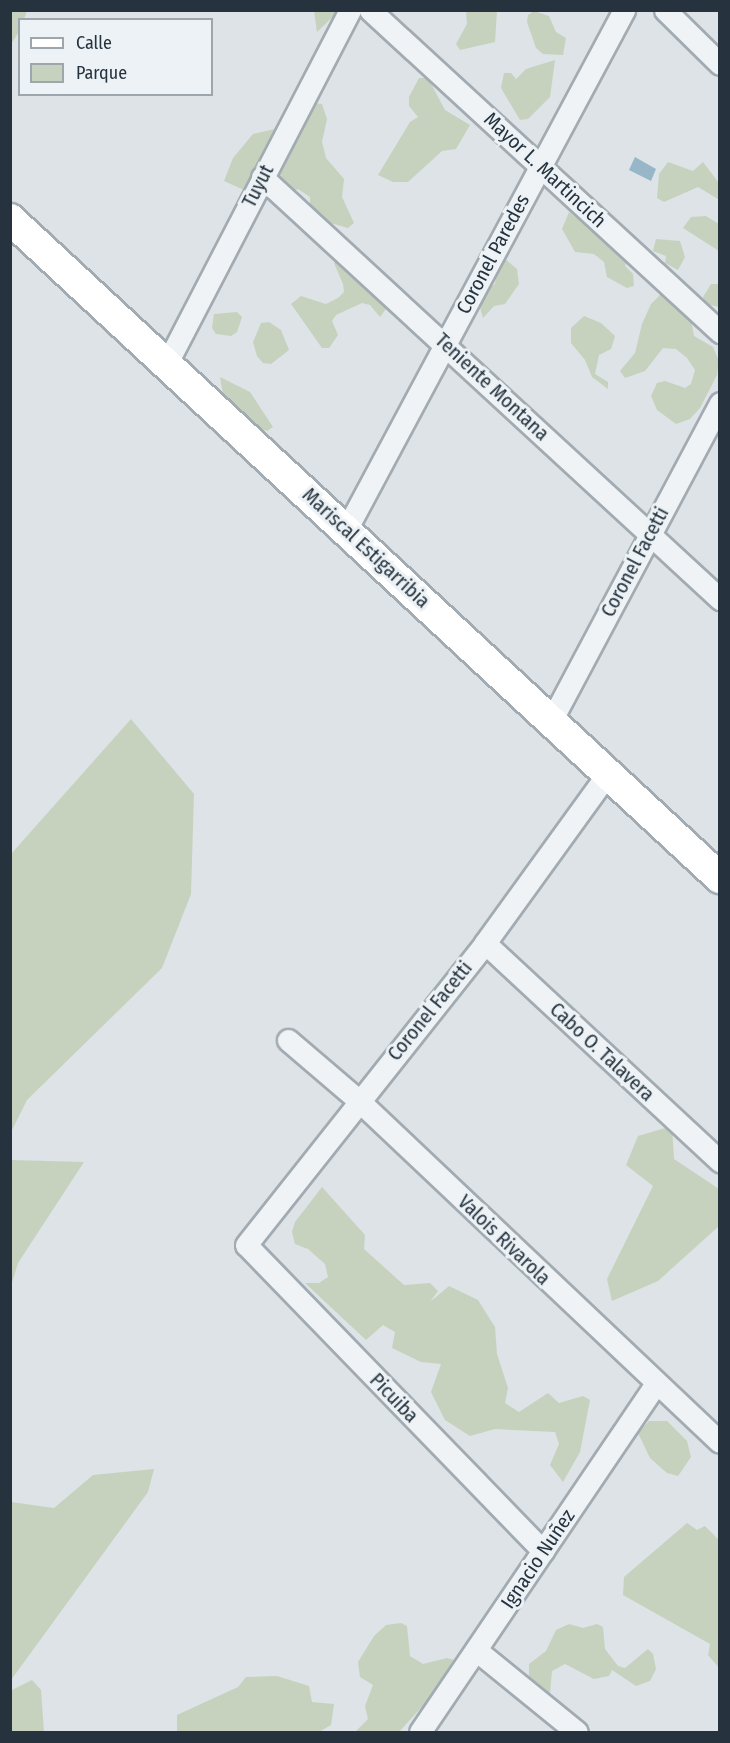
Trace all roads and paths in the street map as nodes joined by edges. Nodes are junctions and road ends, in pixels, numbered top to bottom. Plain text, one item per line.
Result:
1 (350, 10) edge
2 (370, 10) edge
3 (624, 10) edge
4 (665, 10) edge
5 (720, 64) edge
6 (541, 164) junction
7 (262, 177) junction
8 (10, 219) edge
9 (720, 332) edge
10 (446, 343) junction
11 (167, 363) junction
12 (720, 403) edge
13 (346, 530) junction
14 (650, 533) junction
15 (720, 599) edge
16 (551, 721) junction
17 (608, 773) junction
18 (720, 878) edge
19 (485, 943) junction
20 (288, 1040) dead end
21 (357, 1099) junction
22 (720, 1161) edge
23 (246, 1245) joint
24 (655, 1384) junction
25 (720, 1442) edge
26 (543, 1551) junction
27 (476, 1650) junction
28 (420, 1732) edge
29 (577, 1732) edge

1 - 7 street, Tuyut
2 - 6 street, Mayor L. Martincich
3 - 6 street, Coronel Paredes
4 - 5 street
6 - 9 street, Mayor L. Martincich
6 - 10 street, Coronel Paredes
7 - 10 street, Teniente Montana
7 - 11 street, Tuyut
8 - 11 street, Mariscal Estigarribia
10 - 13 street, Coronel Paredes
10 - 14 street, Teniente Montana
11 - 13 street, Mariscal Estigarribia
12 - 14 street, Coronel Facetti
13 - 16 street, Mariscal Estigarribia
14 - 15 street, Teniente Montana
14 - 16 street, Coronel Facetti
16 - 17 street, Mariscal Estigarribia
17 - 18 street, Mariscal Estigarribia
17 - 19 street, Coronel Facetti
19 - 21 street, Coronel Facetti
19 - 22 street, Cabo O. Talavera
20 - 21 street, Valois Rivarola
21 - 23 street, Coronel Facetti
21 - 24 street, Valois Rivarola
23 - 26 street, Picuiba
24 - 25 street, Valois Rivarola
24 - 26 street, Ignacio Nuñez
26 - 27 street, Ignacio Nuñez
27 - 28 street, Ignacio Nuñez
27 - 29 street

